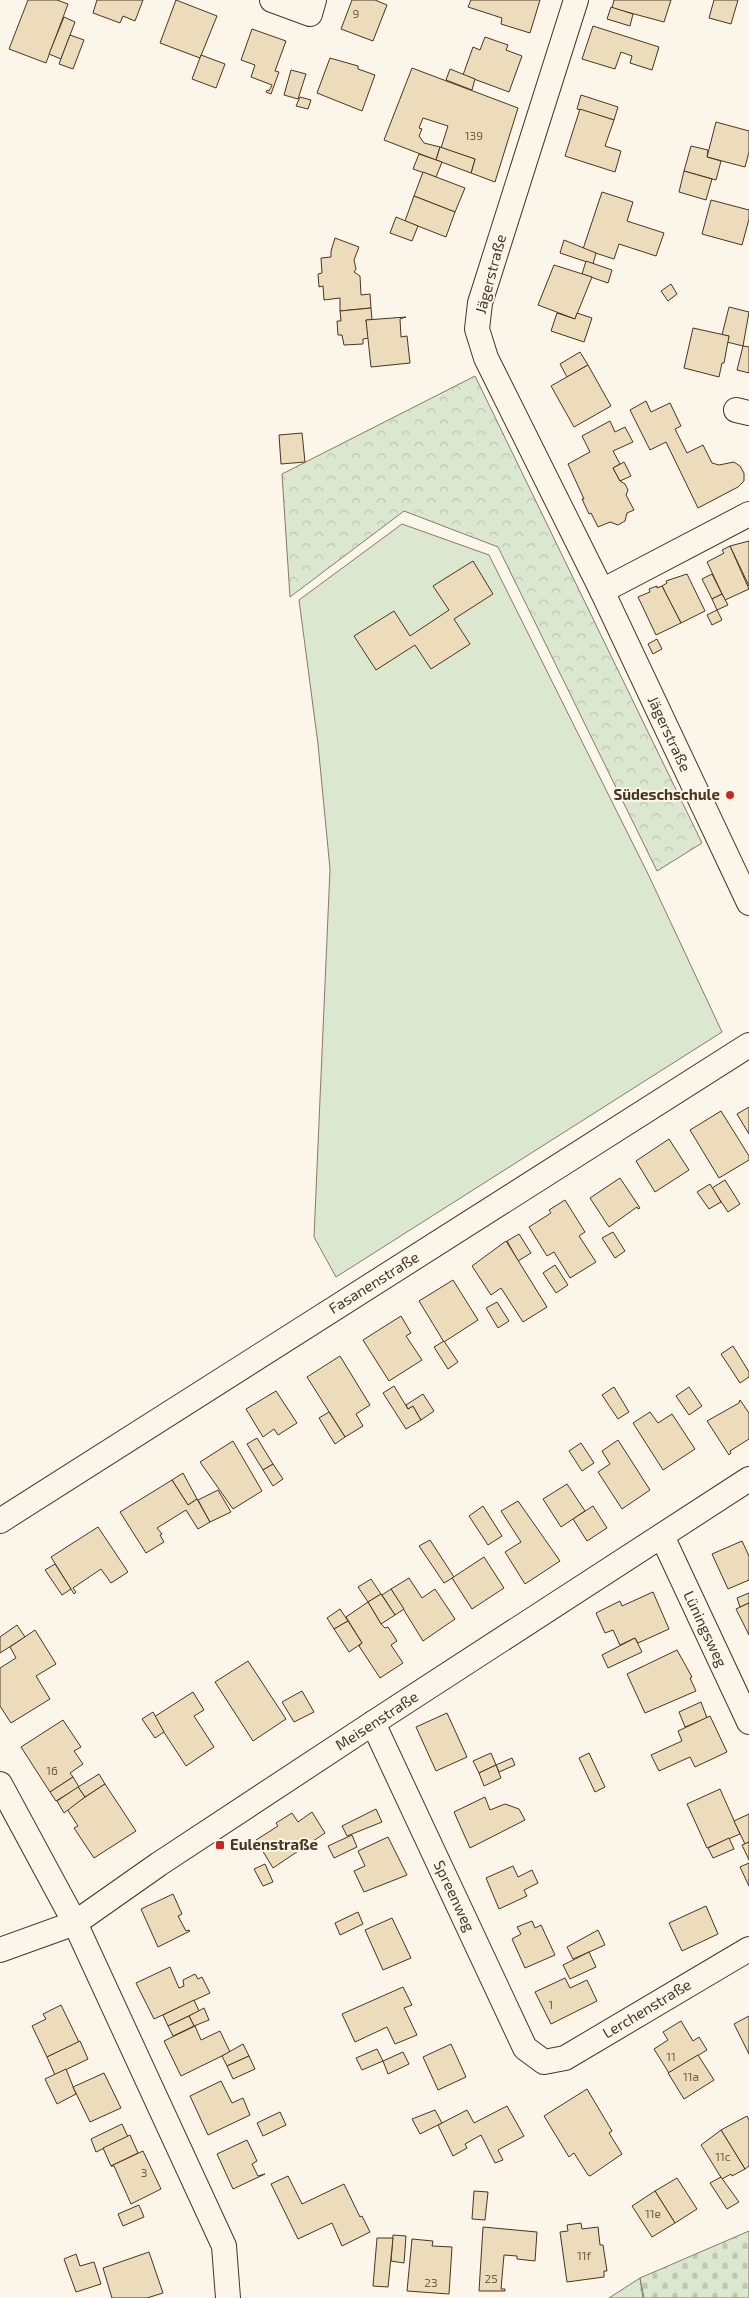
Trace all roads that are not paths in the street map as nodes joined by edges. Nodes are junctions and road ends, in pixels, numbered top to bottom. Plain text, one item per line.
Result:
1 (272, 0) edge
2 (314, 0) edge
3 (576, 0) edge
4 (749, 514) edge
5 (602, 591) junction
6 (749, 903) edge
7 (749, 1045) edge
8 (749, 1480) edge
9 (0, 1521) edge
10 (662, 1536) junction
11 (749, 1722) edge
12 (374, 1723) junction
13 (0, 1784) edge
14 (75, 1923) junction
15 (749, 1949) edge
16 (0, 1950) edge
17 (544, 2062) joint
18 (228, 2298) edge

1 - 2 street
3 - 5 street, Jägerstraße
4 - 5 street
5 - 6 street, Jägerstraße
7 - 9 street, Fasanenstraße
8 - 10 street, Meisenstraße
10 - 11 street, Lüningsweg
10 - 12 street, Meisenstraße
12 - 14 street, Meisenstraße
12 - 17 street, Spreenweg
13 - 14 street
14 - 16 street, Meisenstraße
14 - 18 street
15 - 17 street, Lerchenstraße

